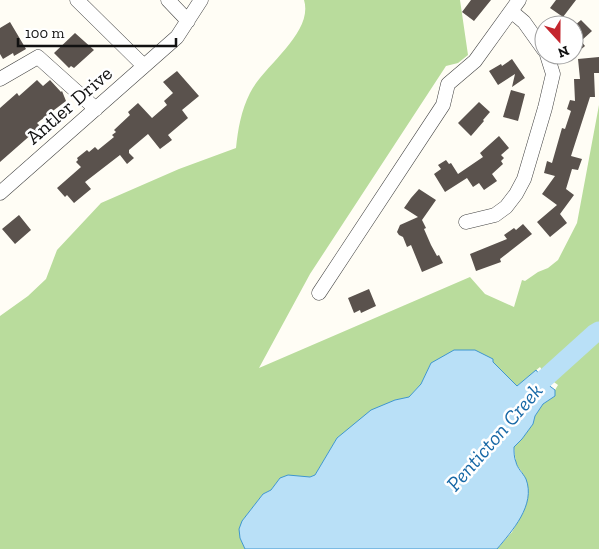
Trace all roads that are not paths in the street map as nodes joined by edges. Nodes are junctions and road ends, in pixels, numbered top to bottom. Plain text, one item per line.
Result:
1 (77, 0) edge
2 (168, 0) edge
3 (201, 0) edge
4 (515, 6) edge
5 (188, 21) junction
6 (534, 36) edge
7 (551, 65) edge
8 (144, 66) junction
9 (0, 79) edge
10 (96, 109) junction
11 (0, 193) edge
12 (466, 222) dead end
13 (319, 293) dead end

1 - 8 street
2 - 5 street
3 - 5 street, Antler Drive
4 - 6 street
4 - 13 street
5 - 8 street, Antler Drive
7 - 12 street
8 - 10 street, Antler Drive
9 - 10 street
10 - 11 street, Antler Drive

